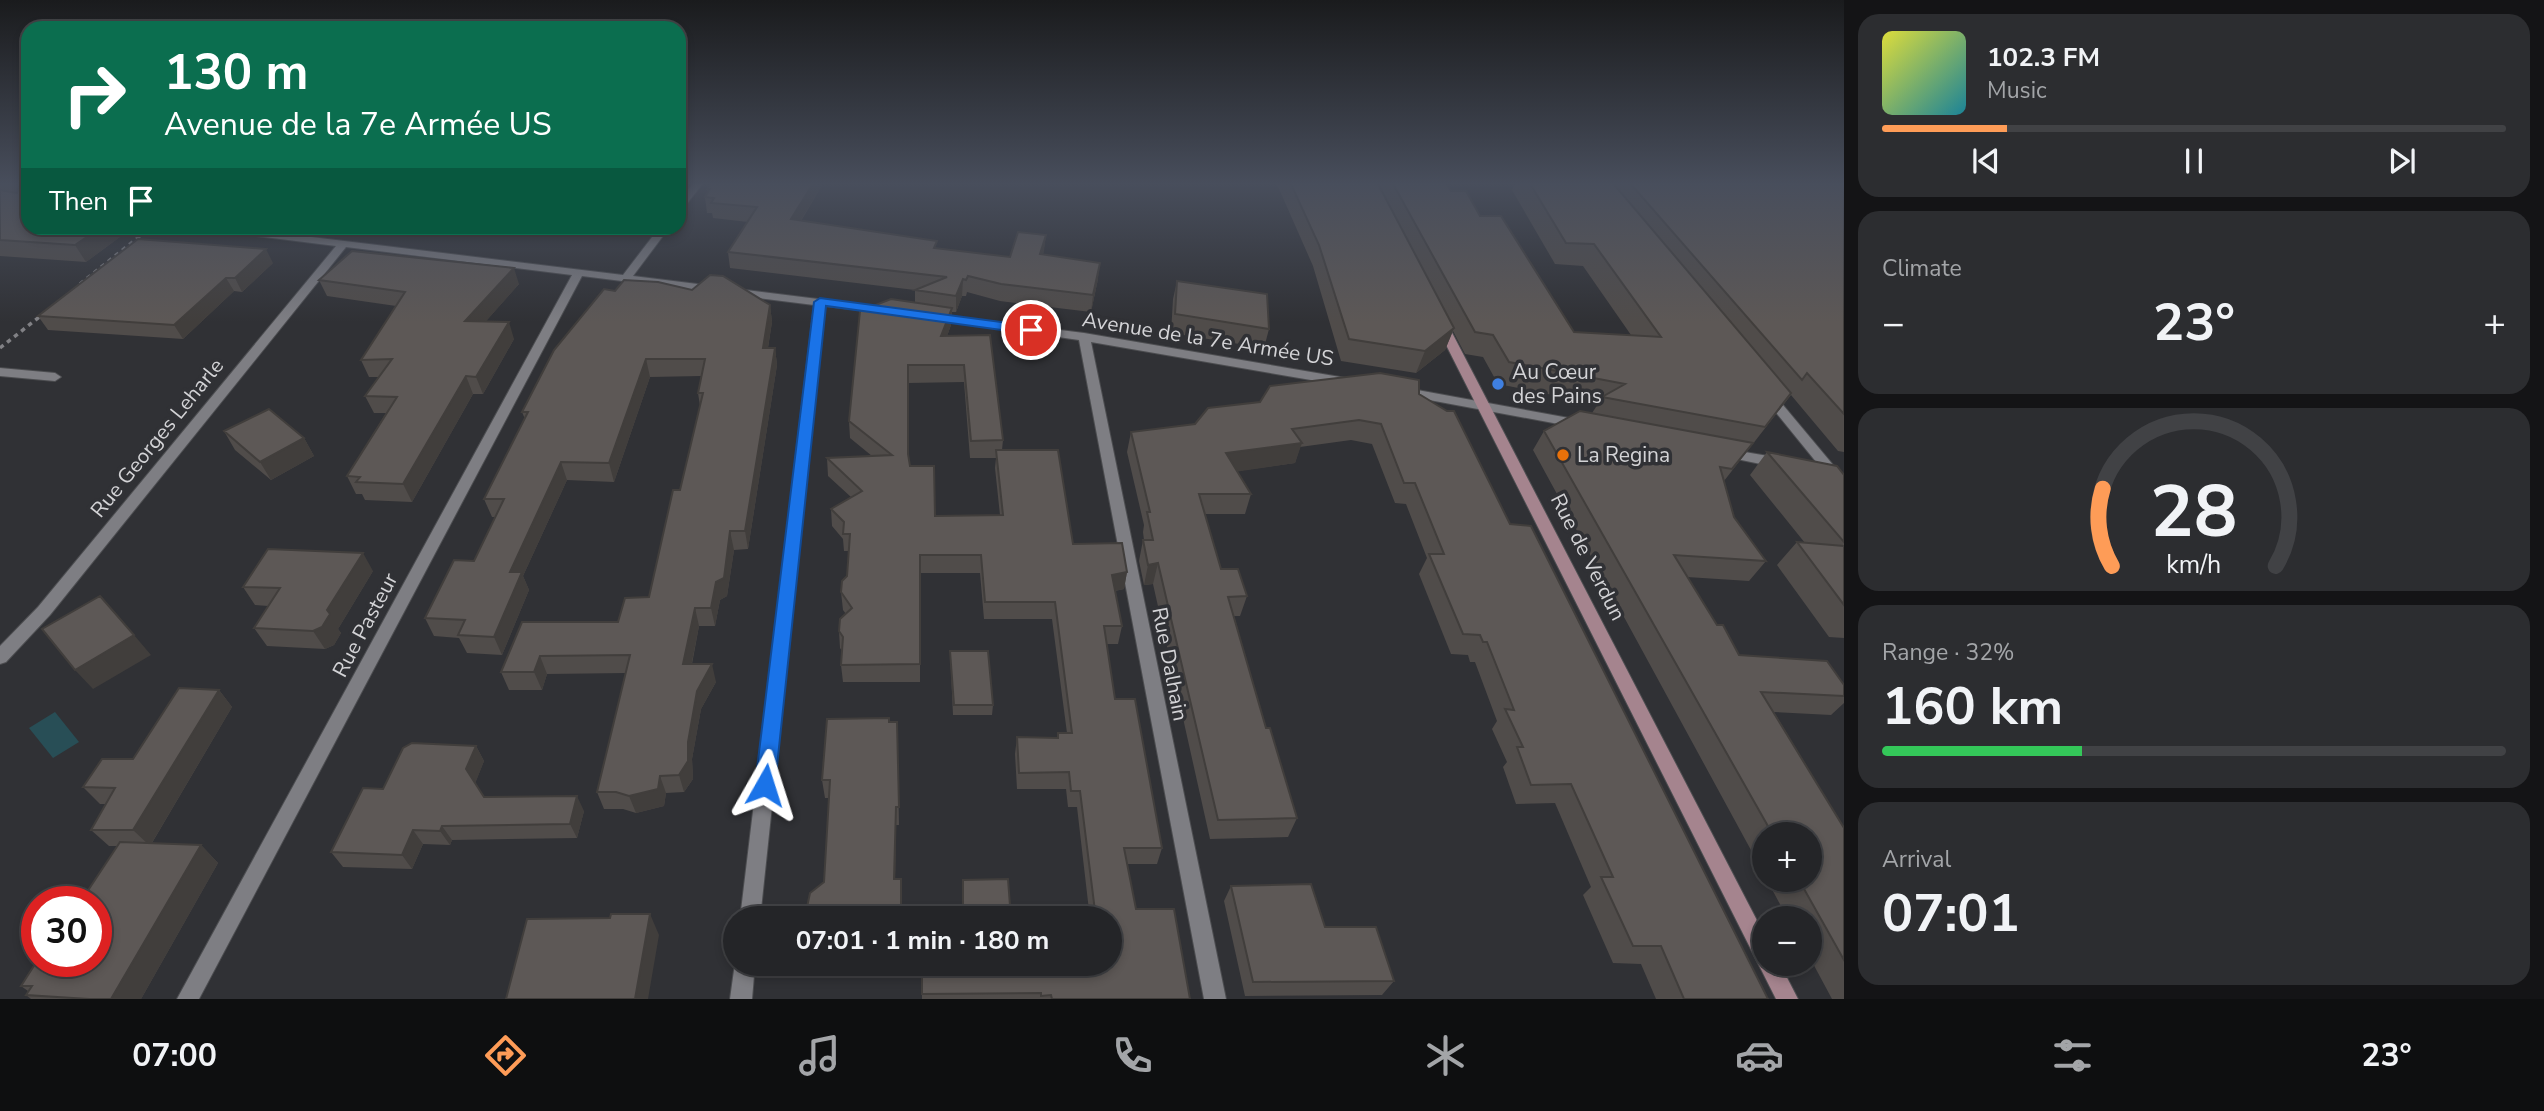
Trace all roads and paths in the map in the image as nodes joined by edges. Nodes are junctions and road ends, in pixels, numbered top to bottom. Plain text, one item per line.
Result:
1 (141, 235) edge
2 (276, 235) edge
3 (659, 235) edge
4 (344, 243) junction
5 (579, 271) junction
6 (627, 277) junction
7 (75, 288) edge
8 (820, 302) junction
9 (1432, 306) edge
10 (904, 313) edge
11 (43, 314) edge
12 (917, 315) edge
13 (1084, 337) junction
14 (0, 348) edge
15 (0, 372) edge
16 (55, 377) dead end
17 (1359, 384) edge
18 (1762, 387) edge
19 (1386, 388) edge
20 (1482, 405) junction
21 (1590, 426) edge
22 (1711, 449) edge
23 (1838, 474) edge
24 (1844, 487) edge
25 (0, 657) edge
26 (751, 906) edge
27 (1752, 932) edge
28 (743, 976) edge
29 (1775, 976) edge
30 (188, 999) edge
31 (741, 999) edge
32 (1215, 999) edge
33 (1787, 999) edge

1 - 7 path
2 - 4 street
3 - 6 street
4 - 5 street
4 - 25 street, Rue Georges Leharle
5 - 6 street
5 - 30 street, Rue Pasteur
6 - 8 street
8 - 10 street
8 - 26 street
9 - 20 main road, Rue de Verdun
11 - 14 path
12 - 13 street, Avenue de la 7e Armée US
13 - 17 street, Avenue de la 7e Armée US
13 - 32 street, Rue Dalhain
15 - 16 street
18 - 23 street
19 - 20 street
20 - 21 street
20 - 27 main road, Rue de Verdun
22 - 23 street
23 - 24 street
28 - 31 street
29 - 33 main road

